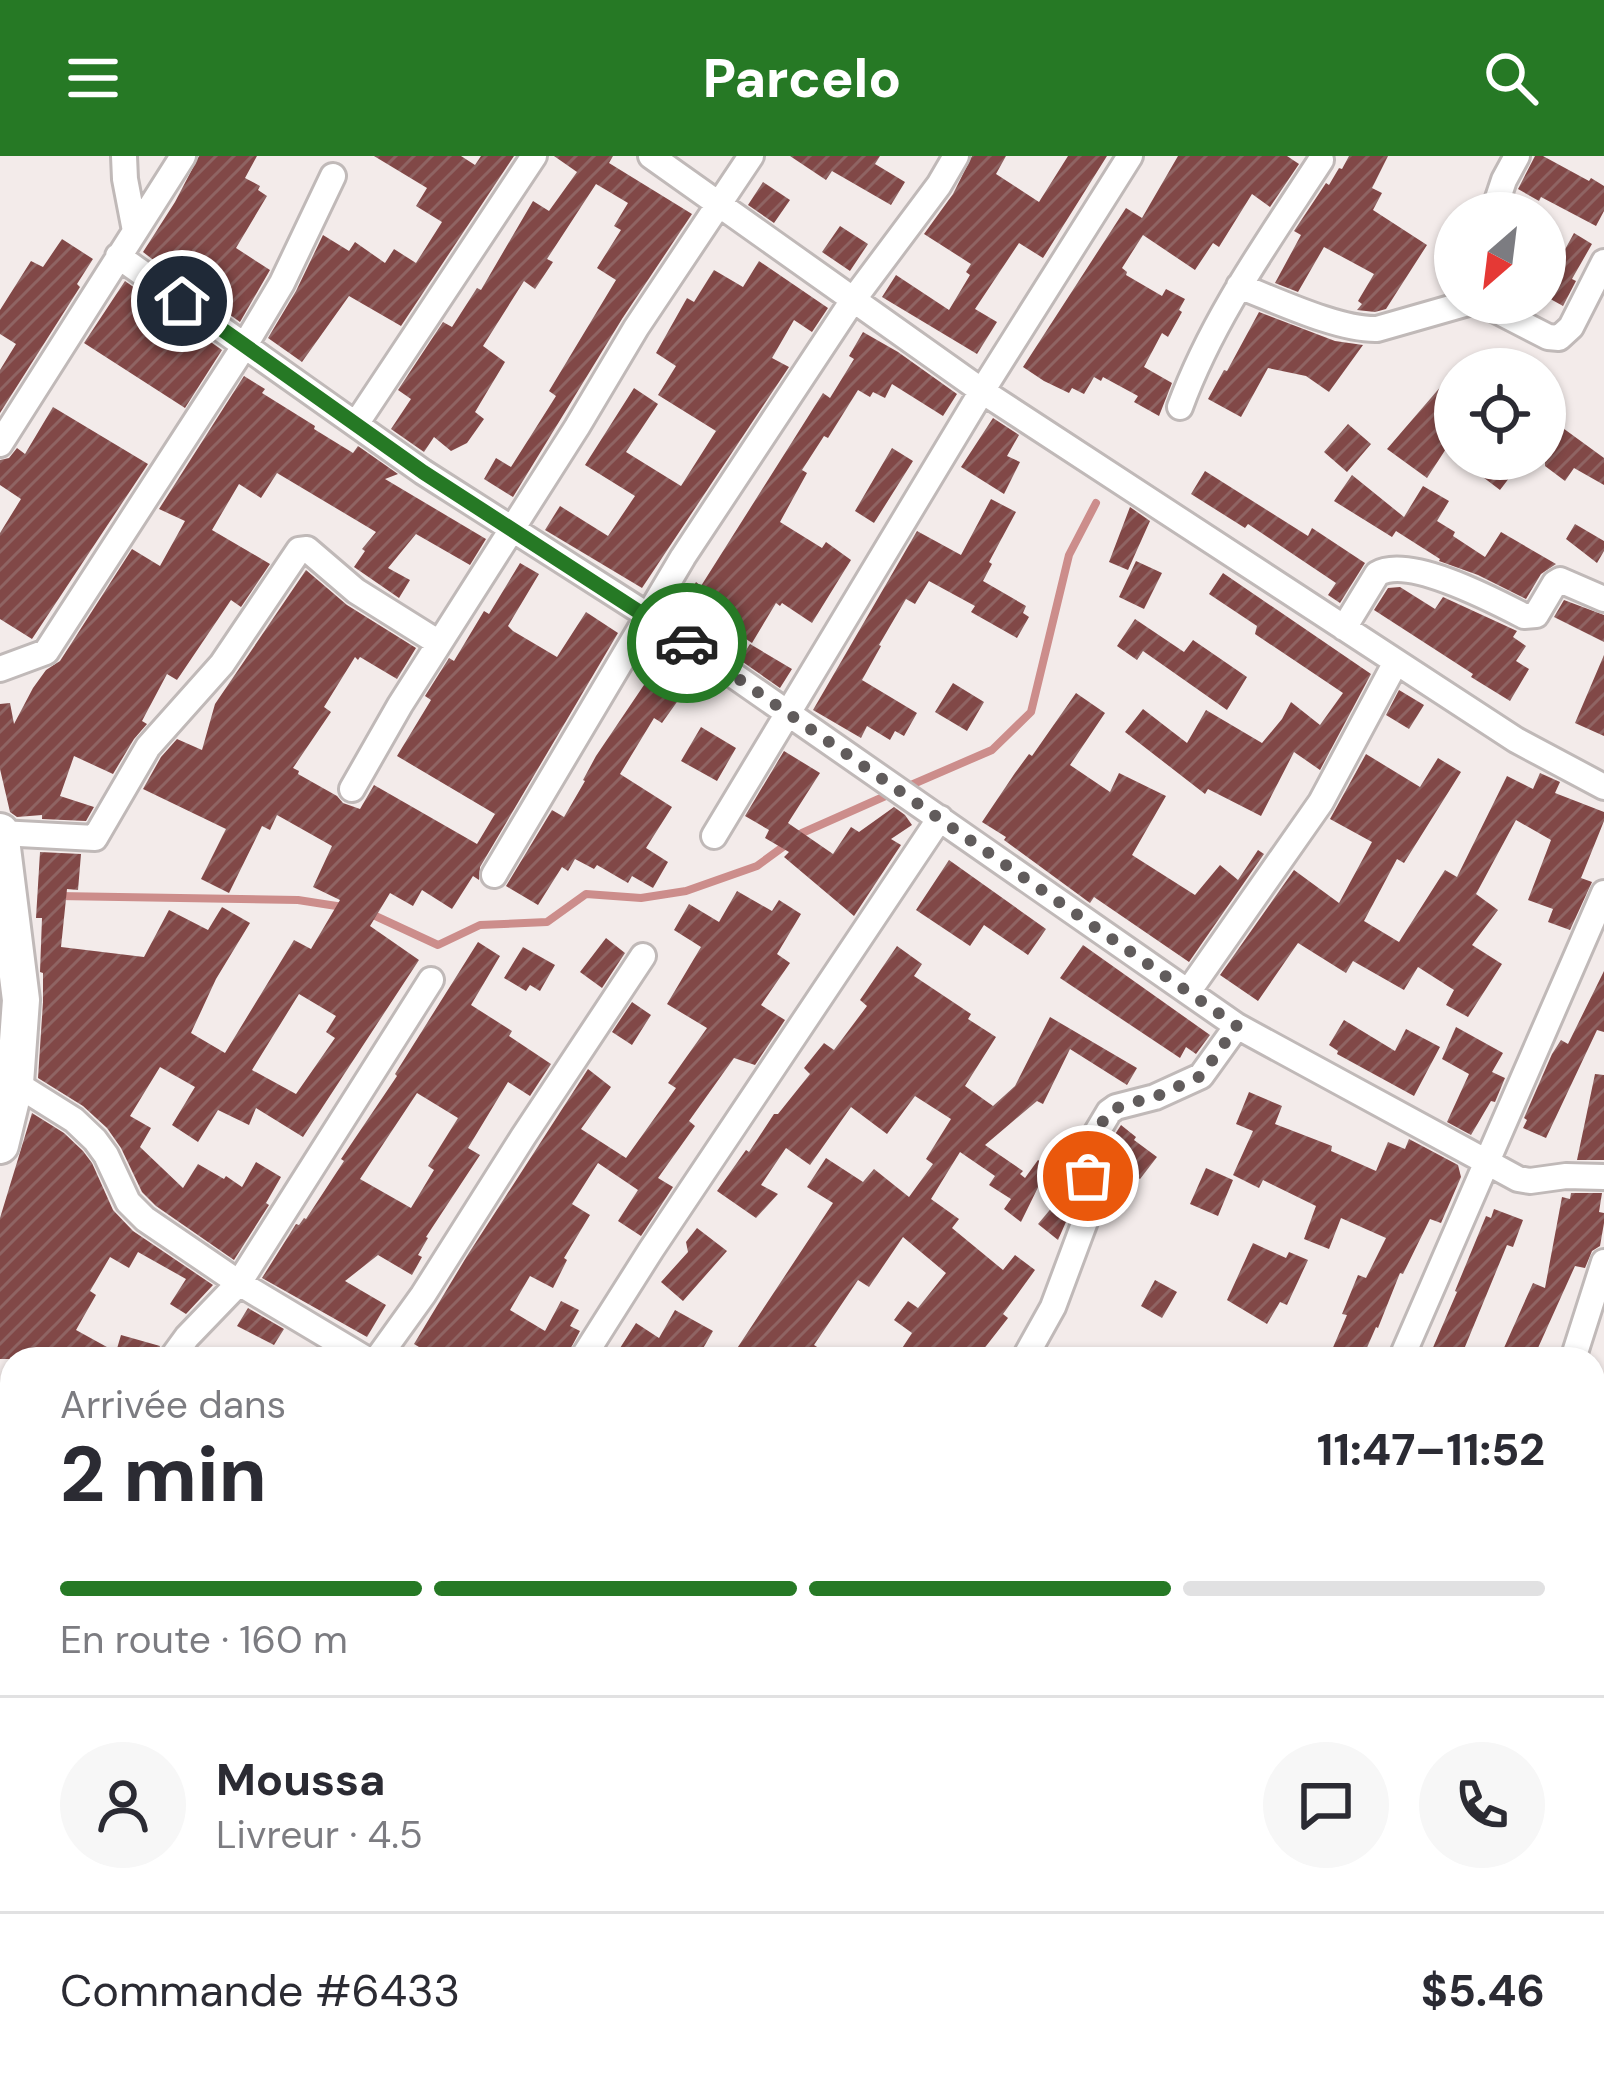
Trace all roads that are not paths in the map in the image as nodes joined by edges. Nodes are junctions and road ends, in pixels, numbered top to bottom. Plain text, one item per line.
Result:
1 (124, 156) edge
2 (183, 156) edge
3 (534, 156) edge
4 (651, 156) edge
5 (751, 156) edge
6 (956, 156) edge
7 (1130, 156) edge
8 (1517, 156) edge
9 (1320, 157) edge
10 (333, 176) dead end
11 (1500, 192) edge
12 (718, 204) junction
13 (134, 231) junction
14 (118, 256) junction
15 (1604, 262) edge
16 (1239, 286) junction
17 (853, 300) junction
18 (1434, 313) edge
19 (1523, 324) edge
20 (245, 345) junction
21 (982, 391) junction
22 (1180, 407) dead end
23 (356, 424) junction
24 (0, 444) edge
25 (514, 529) junction
26 (1604, 599) edge
27 (647, 615) junction
28 (1343, 628) junction
29 (439, 643) junction
30 (1396, 662) junction
31 (0, 669) edge
32 (788, 715) junction
33 (1604, 787) edge
34 (352, 789) dead end
35 (940, 818) junction
36 (714, 836) dead end
37 (2, 844) edge
38 (494, 875) dead end
39 (1604, 893) edge
40 (643, 956) dead end
41 (431, 980) dead end
42 (1188, 992) junction
43 (1237, 1026) junction
44 (15, 1083) junction
45 (0, 1145) edge
46 (1487, 1163) junction
47 (1604, 1178) edge
48 (1604, 1262) edge
49 (239, 1282) junction
50 (180, 1347) edge
51 (346, 1347) edge
52 (386, 1347) edge
53 (590, 1347) edge
54 (1030, 1347) edge
55 (1406, 1347) edge
56 (1577, 1347) edge

1 - 13 street
2 - 13 street
3 - 23 street
4 - 12 street
5 - 12 street
6 - 17 street
7 - 21 street
8 - 11 street
9 - 16 street
10 - 20 street
12 - 17 street
12 - 25 street
13 - 14 street
14 - 20 street
14 - 24 street
15 - 19 street
16 - 18 street
16 - 22 street
17 - 21 street
17 - 27 street
20 - 23 street
20 - 31 street
21 - 28 street
21 - 32 street
23 - 25 street
25 - 27 street
25 - 29 street
26 - 28 street
27 - 32 street
27 - 38 street
28 - 30 street
29 - 34 street
29 - 37 street
30 - 33 street
30 - 42 street
32 - 35 street
32 - 36 street
35 - 42 street
35 - 53 street
37 - 44 highway
39 - 46 street
40 - 52 street
41 - 49 street
42 - 43 street
43 - 46 street
43 - 54 street
44 - 45 highway
44 - 49 street
46 - 47 street
46 - 55 street
48 - 56 street
49 - 50 street
49 - 51 street

